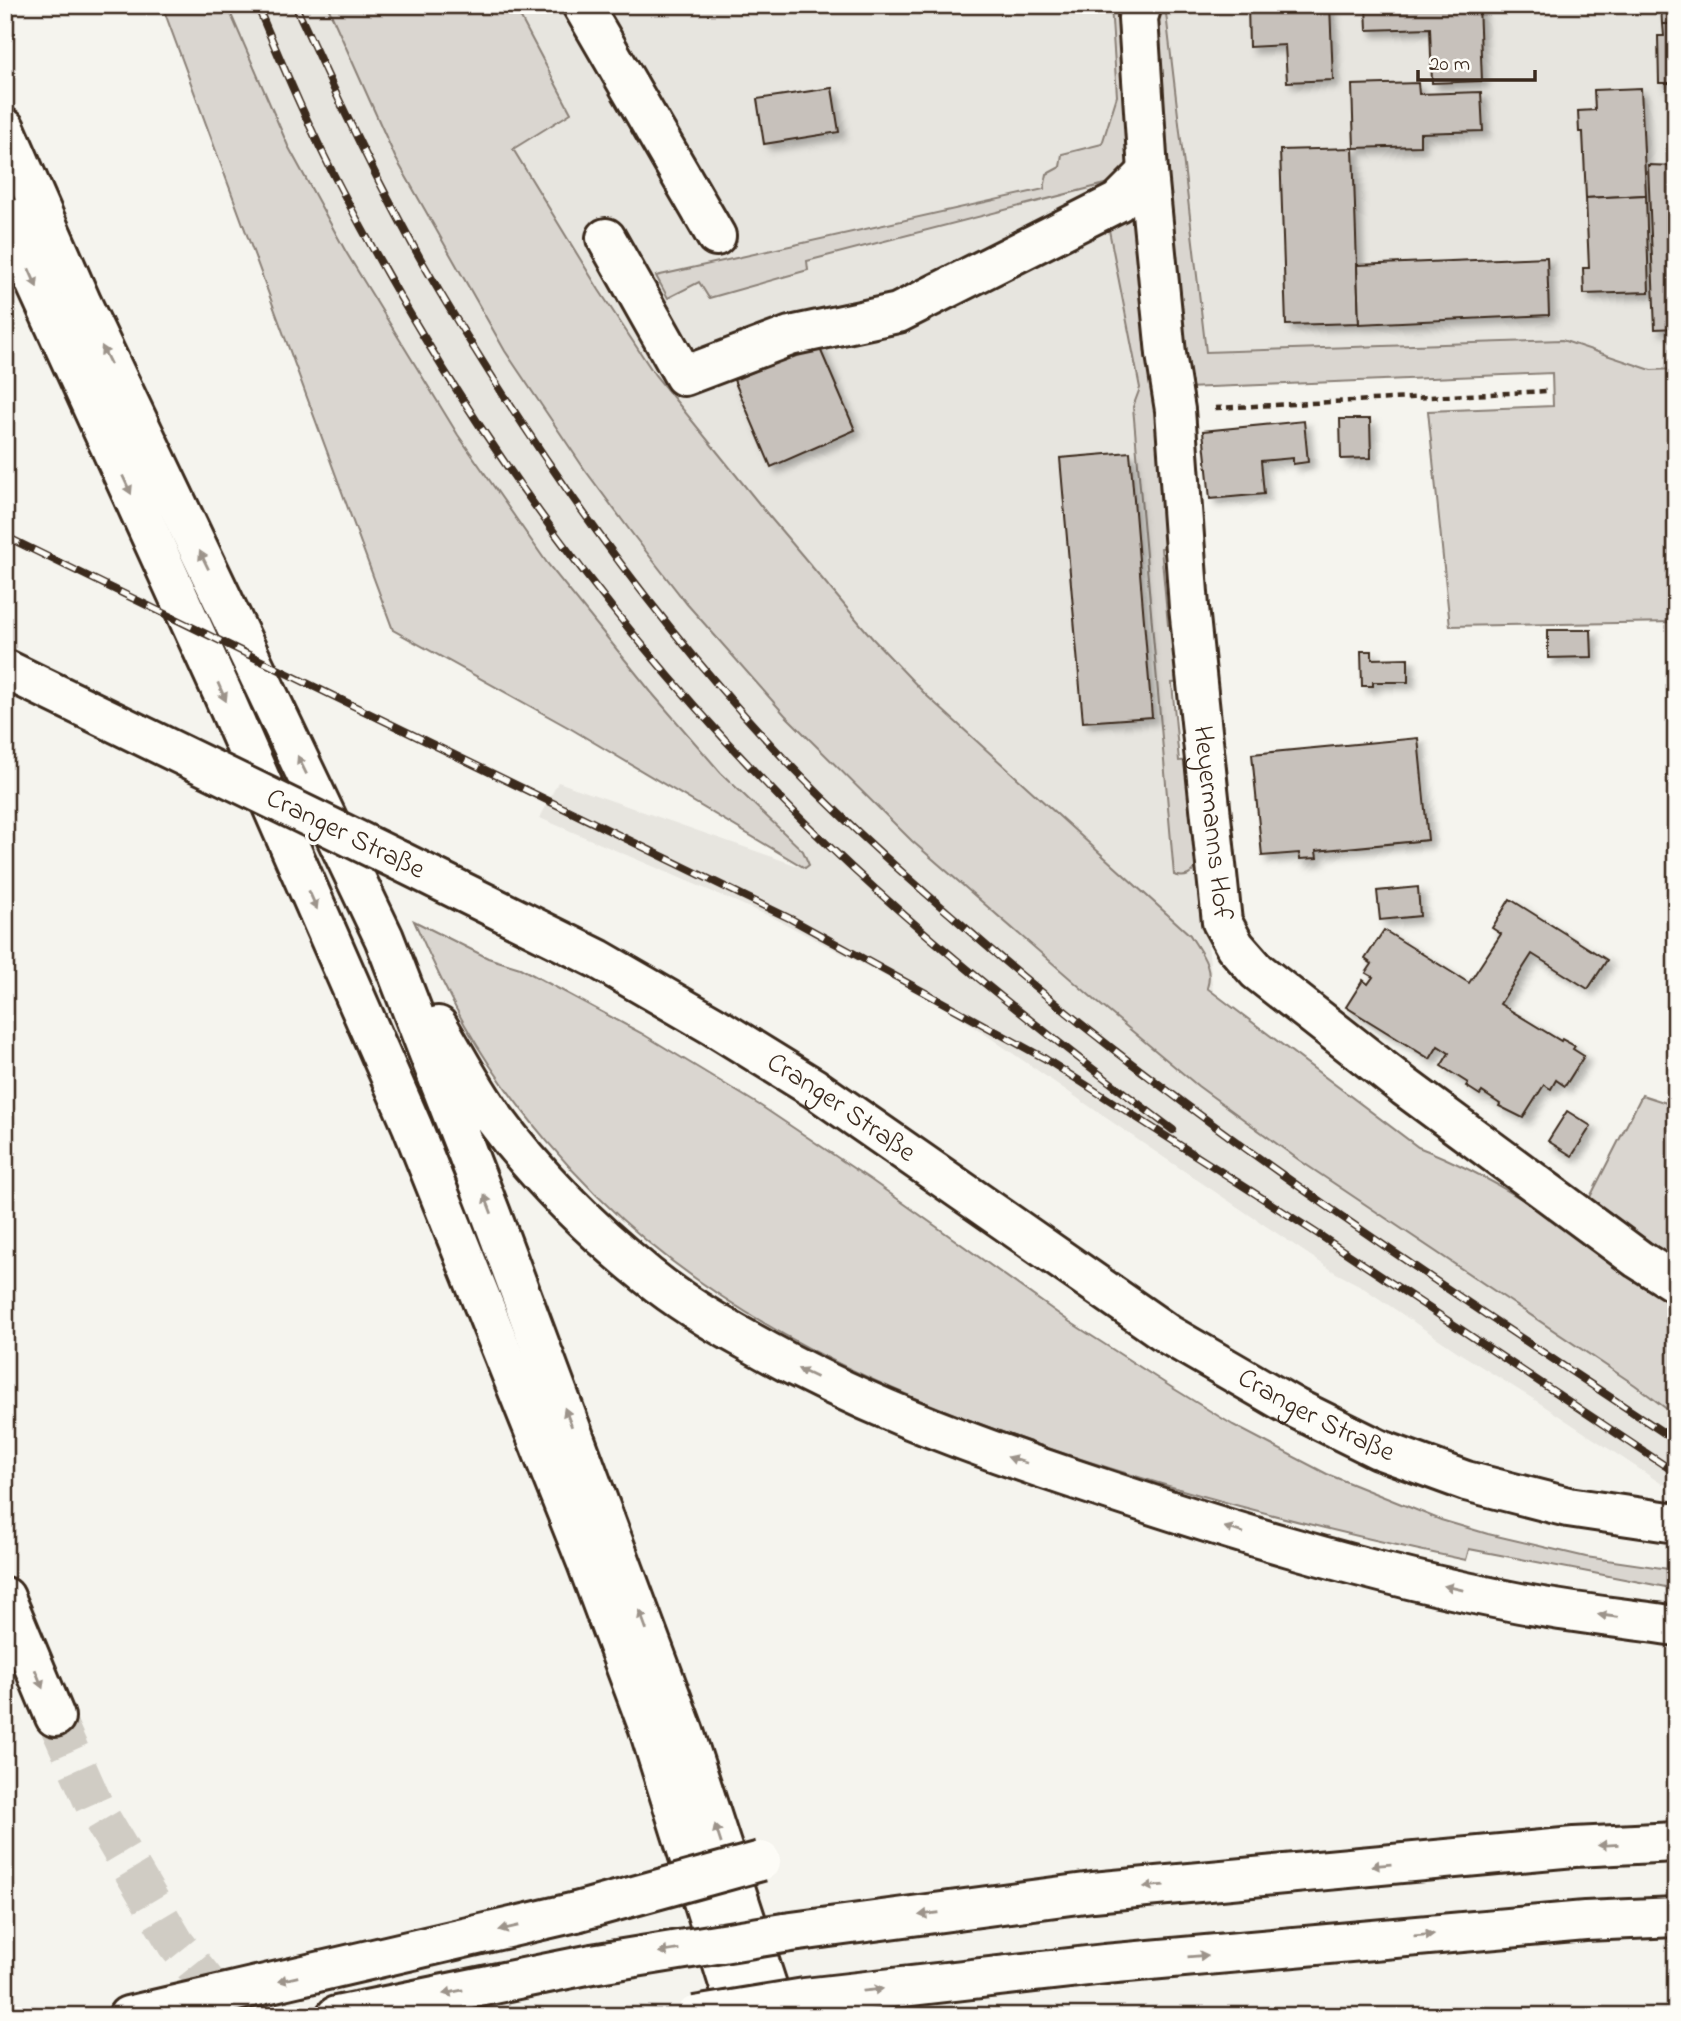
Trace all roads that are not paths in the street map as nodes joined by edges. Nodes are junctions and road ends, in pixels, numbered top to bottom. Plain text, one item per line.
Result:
1 (582, 5) edge
2 (1142, 5) edge
3 (5, 128) edge
4 (1149, 172) junction
5 (5, 216) edge
6 (716, 236) dead end
7 (606, 238) dead end
8 (5, 669) edge
9 (384, 938) junction
10 (1676, 1283) edge
11 (1676, 1523) edge
12 (5, 1597) edge
13 (1676, 1626) edge
14 (55, 1717) tunnel mouth
15 (1676, 1842) edge
16 (761, 1861) dead end
17 (1676, 1917) edge
18 (791, 2007) edge
19 (128, 2016) edge
20 (336, 2016) edge
21 (695, 2016) edge
22 (739, 2016) edge

1 - 6 main road
2 - 4 main road, Heyermanns Hof
9 -> 3 main road
4 - 7 main road
4 - 10 main road, Heyermanns Hof
5 -> 22 main road
8 - 11 main road, Cranger Straße, bridge
13 -> 9 main road
18 -> 9 main road
12 -> 14 main road
15 -> 20 main road, bridge
16 -> 19 main road, bridge
18 -> 17 main road
18 - 21 main road, bridge

